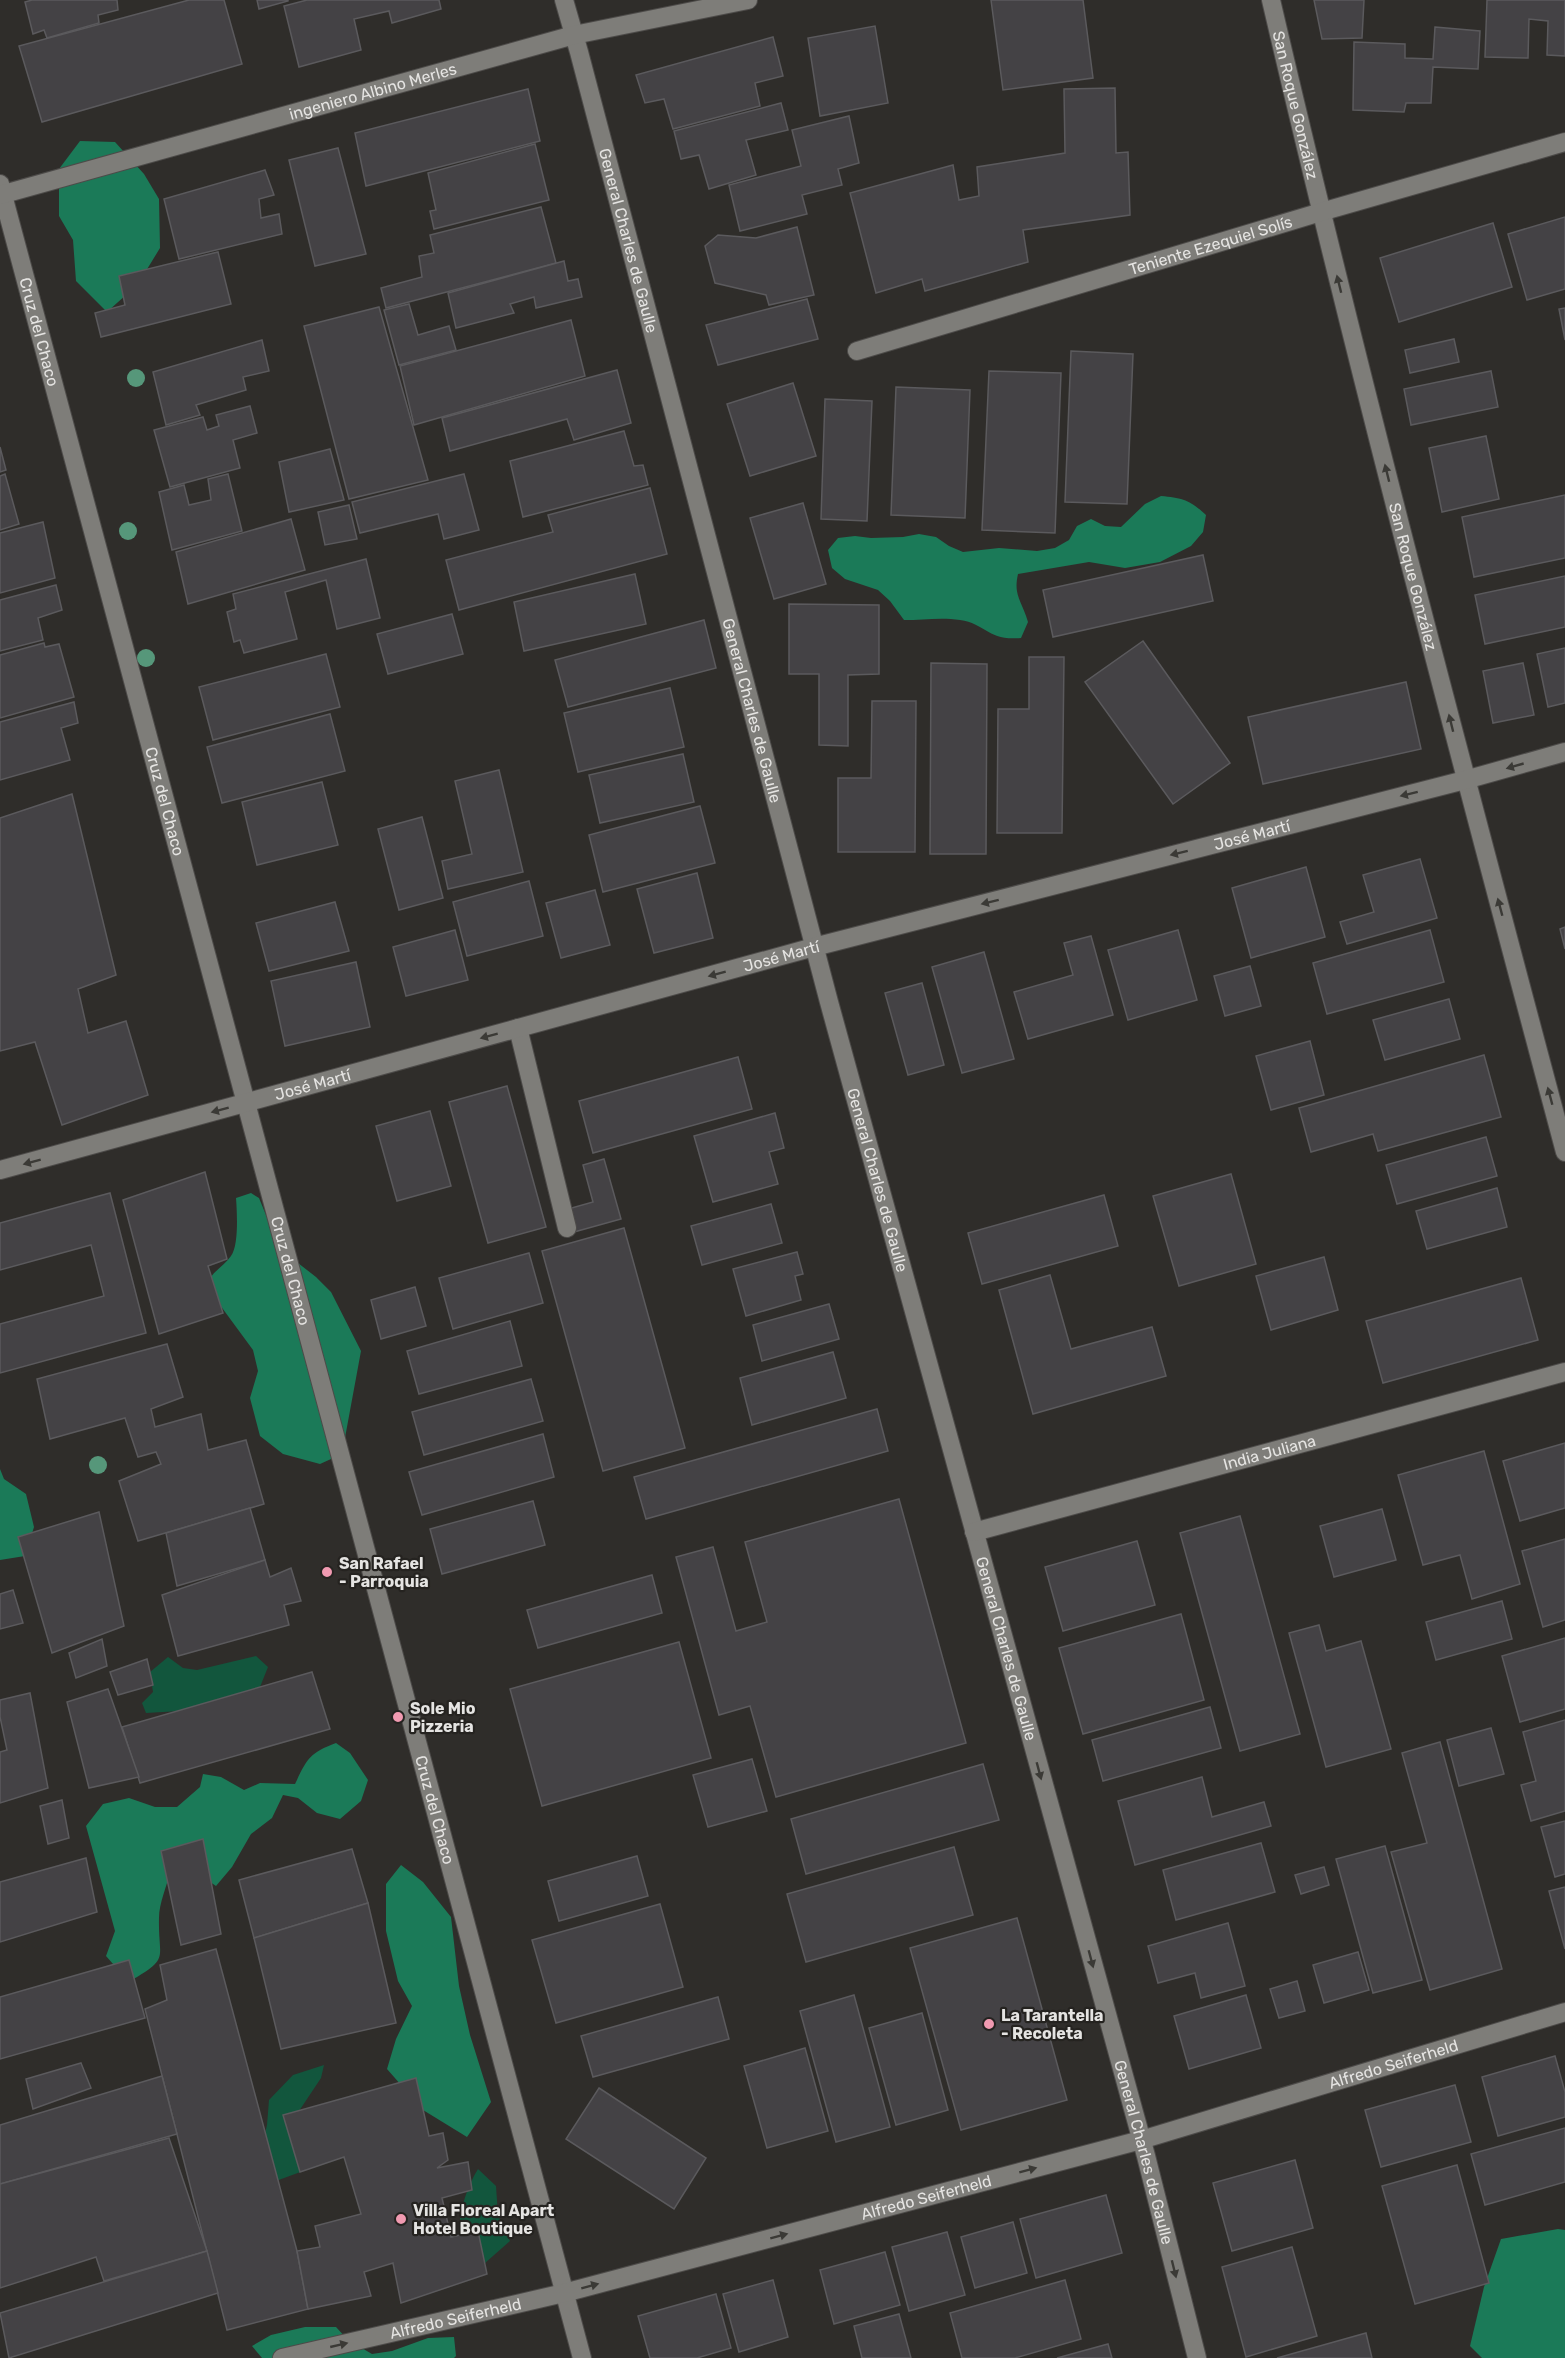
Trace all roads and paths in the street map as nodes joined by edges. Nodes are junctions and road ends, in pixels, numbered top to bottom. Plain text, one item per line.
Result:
1 (564, 0) edge
2 (748, 0) edge
3 (1271, 0) edge
4 (574, 35) junction
5 (1565, 142) edge
6 (1, 191) edge
7 (1321, 212) junction
8 (857, 351) dead end
9 (1565, 752) edge
10 (1466, 780) junction
11 (814, 947) junction
12 (518, 1029) junction
13 (246, 1103) junction
14 (1565, 1152) edge
15 (0, 1170) edge
16 (567, 1228) dead end
17 (1565, 1371) edge
18 (974, 1532) junction
19 (1565, 2012) edge
20 (1141, 2140) junction
21 (564, 2293) junction
22 (282, 2358) edge
23 (582, 2358) edge
24 (1197, 2358) edge

1 - 4 street, General Charles de Gaulle
2 - 4 street, ingeniero Albino Merles
3 - 7 street, San Roque González
4 - 6 street, ingeniero Albino Merles
4 - 11 street, General Charles de Gaulle
5 - 7 street, Teniente Ezequiel Solís
6 - 13 street, Cruz del Chaco
7 - 8 street, Teniente Ezequiel Solís
10 -> 7 street, San Roque González
9 -> 10 street, José Martí
10 -> 11 street, José Martí
14 -> 10 street, San Roque González
11 -> 12 street, José Martí
11 - 18 street, General Charles de Gaulle
12 -> 13 street, José Martí
12 - 16 street
13 -> 15 street, José Martí
13 - 21 street, Cruz del Chaco
17 - 18 street, India Juliana
18 -> 20 street, General Charles de Gaulle
19 - 20 street, Alfredo Seiferheld
21 -> 20 street, Alfredo Seiferheld
20 -> 24 street, General Charles de Gaulle
22 -> 21 street, Alfredo Seiferheld
21 - 23 street, Cruz del Chaco

